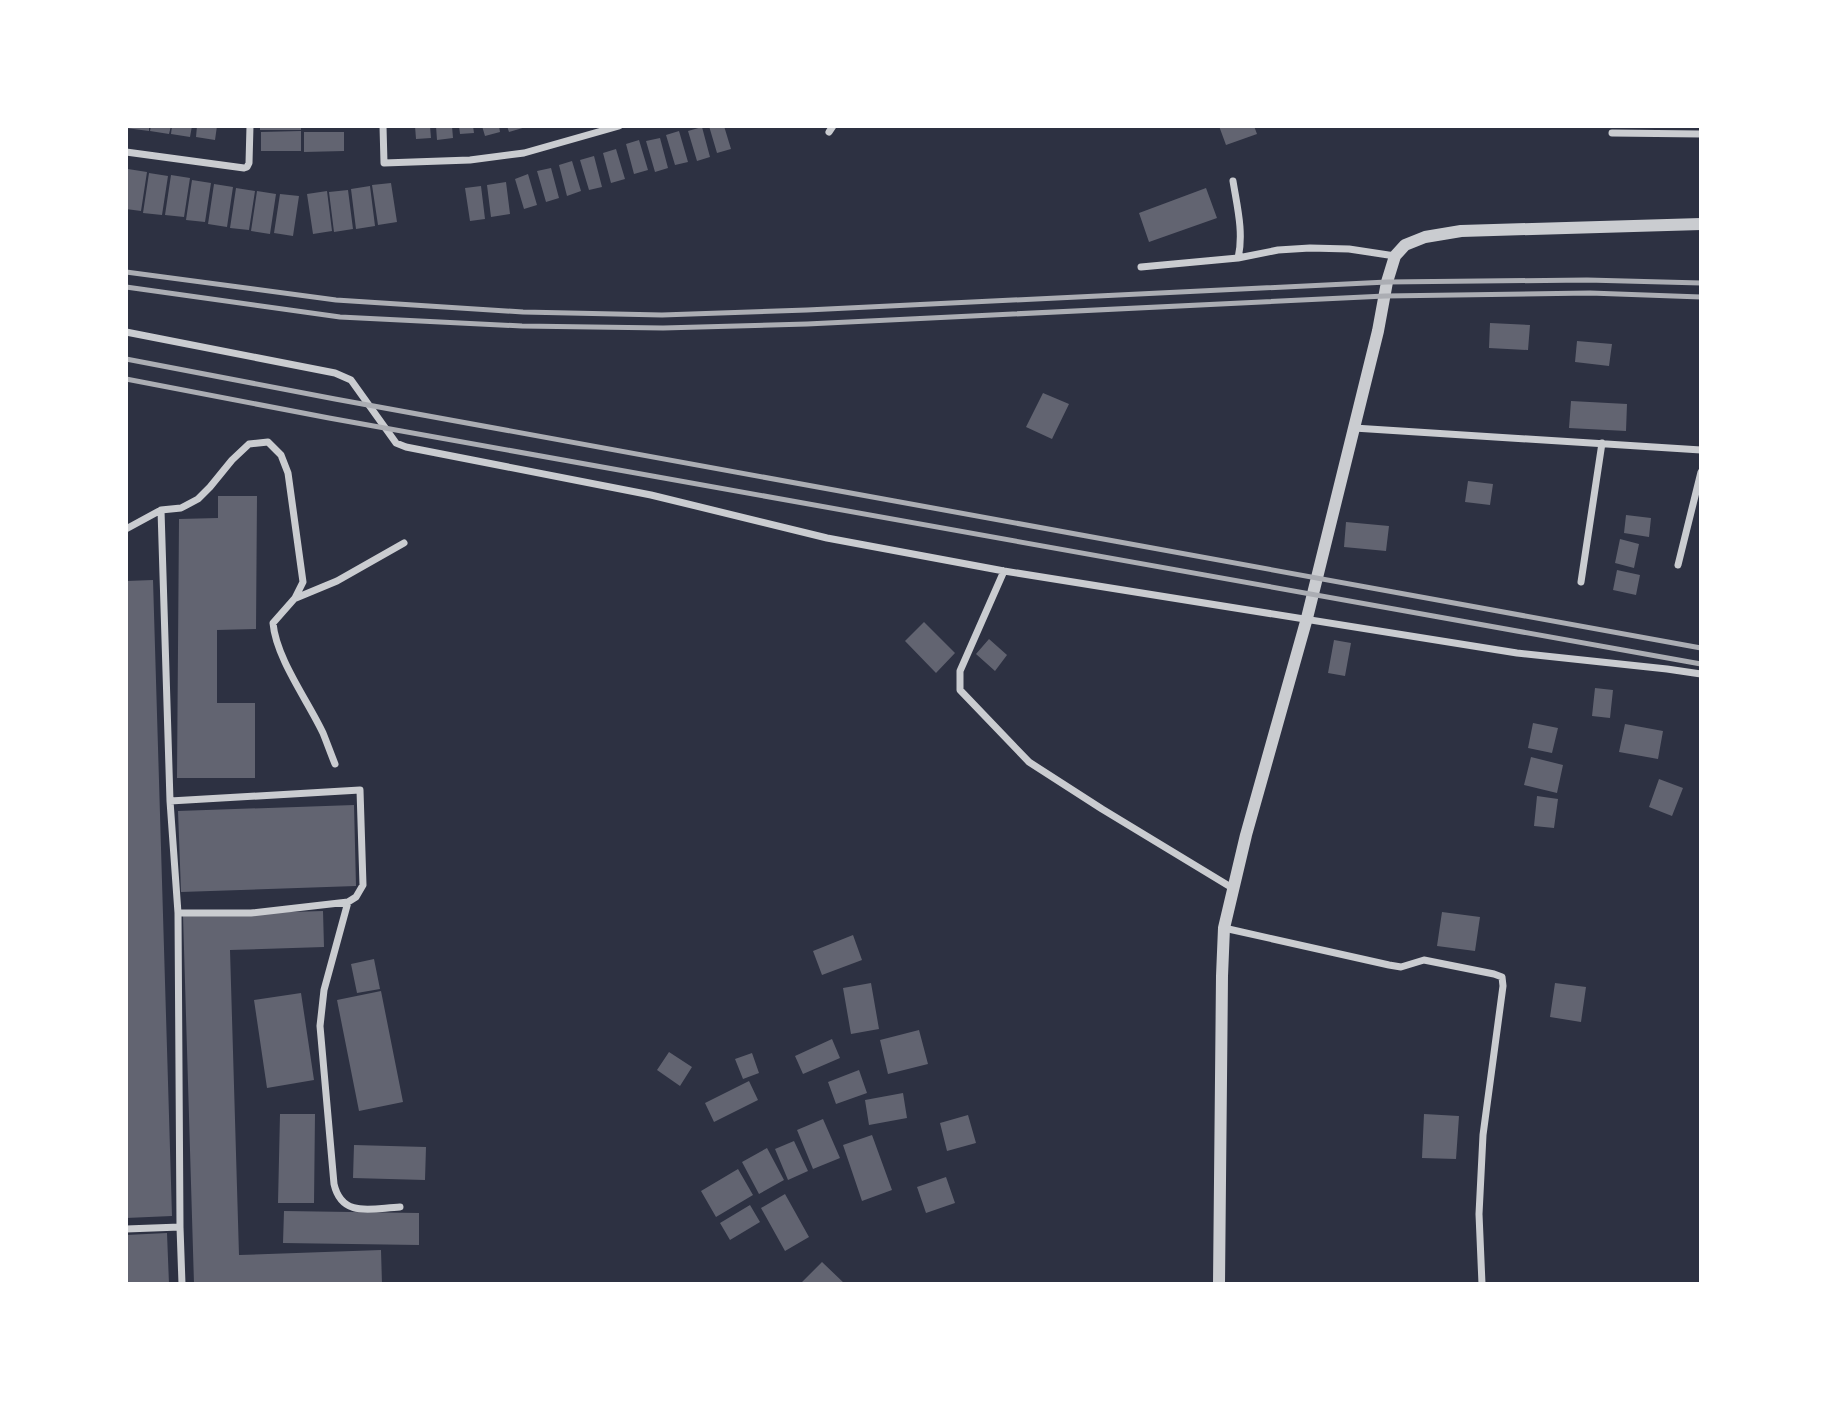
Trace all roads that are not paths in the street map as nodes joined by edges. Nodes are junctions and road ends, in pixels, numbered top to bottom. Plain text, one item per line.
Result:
1 (250, 126) edge
2 (383, 126) edge
3 (619, 126) edge
4 (1612, 132) dead end
5 (1701, 134) edge
6 (126, 152) edge
7 (1233, 181) dead end
8 (1701, 224) edge
9 (1395, 256) junction
10 (1238, 258) junction
11 (1141, 267) dead end
12 (126, 332) edge
13 (1354, 428) junction
14 (1602, 443) junction
15 (1701, 450) edge
16 (1701, 472) edge
17 (161, 510) junction
18 (126, 529) edge
19 (404, 543) dead end
20 (1678, 565) dead end
21 (1004, 571) junction
22 (1581, 582) dead end
23 (295, 598) junction
24 (1307, 618) junction
25 (1701, 674) edge
26 (335, 764) dead end
27 (170, 801) junction
28 (1234, 889) junction
29 (348, 902) junction
30 (178, 913) junction
31 (1224, 928) junction
32 (400, 1207) dead end
33 (180, 1227) junction
34 (126, 1230) edge
35 (182, 1284) edge
36 (1219, 1284) edge
37 (1482, 1284) edge

1 - 6 street
2 - 3 street
4 - 5 street
7 - 10 street
8 - 9 street
9 - 10 street
9 - 13 street
10 - 11 street
12 - 21 street
13 - 14 street
13 - 24 street
14 - 15 street
14 - 22 street
16 - 20 street
17 - 18 street
17 - 23 street
17 - 27 street
19 - 23 street
21 - 24 street
21 - 28 street
23 - 26 street
24 - 25 street
24 - 28 street
27 - 29 street
27 - 30 street
28 - 31 street
29 - 30 street
29 - 32 street
30 - 33 street
31 - 36 street
31 - 37 street
33 - 34 street
33 - 35 street

